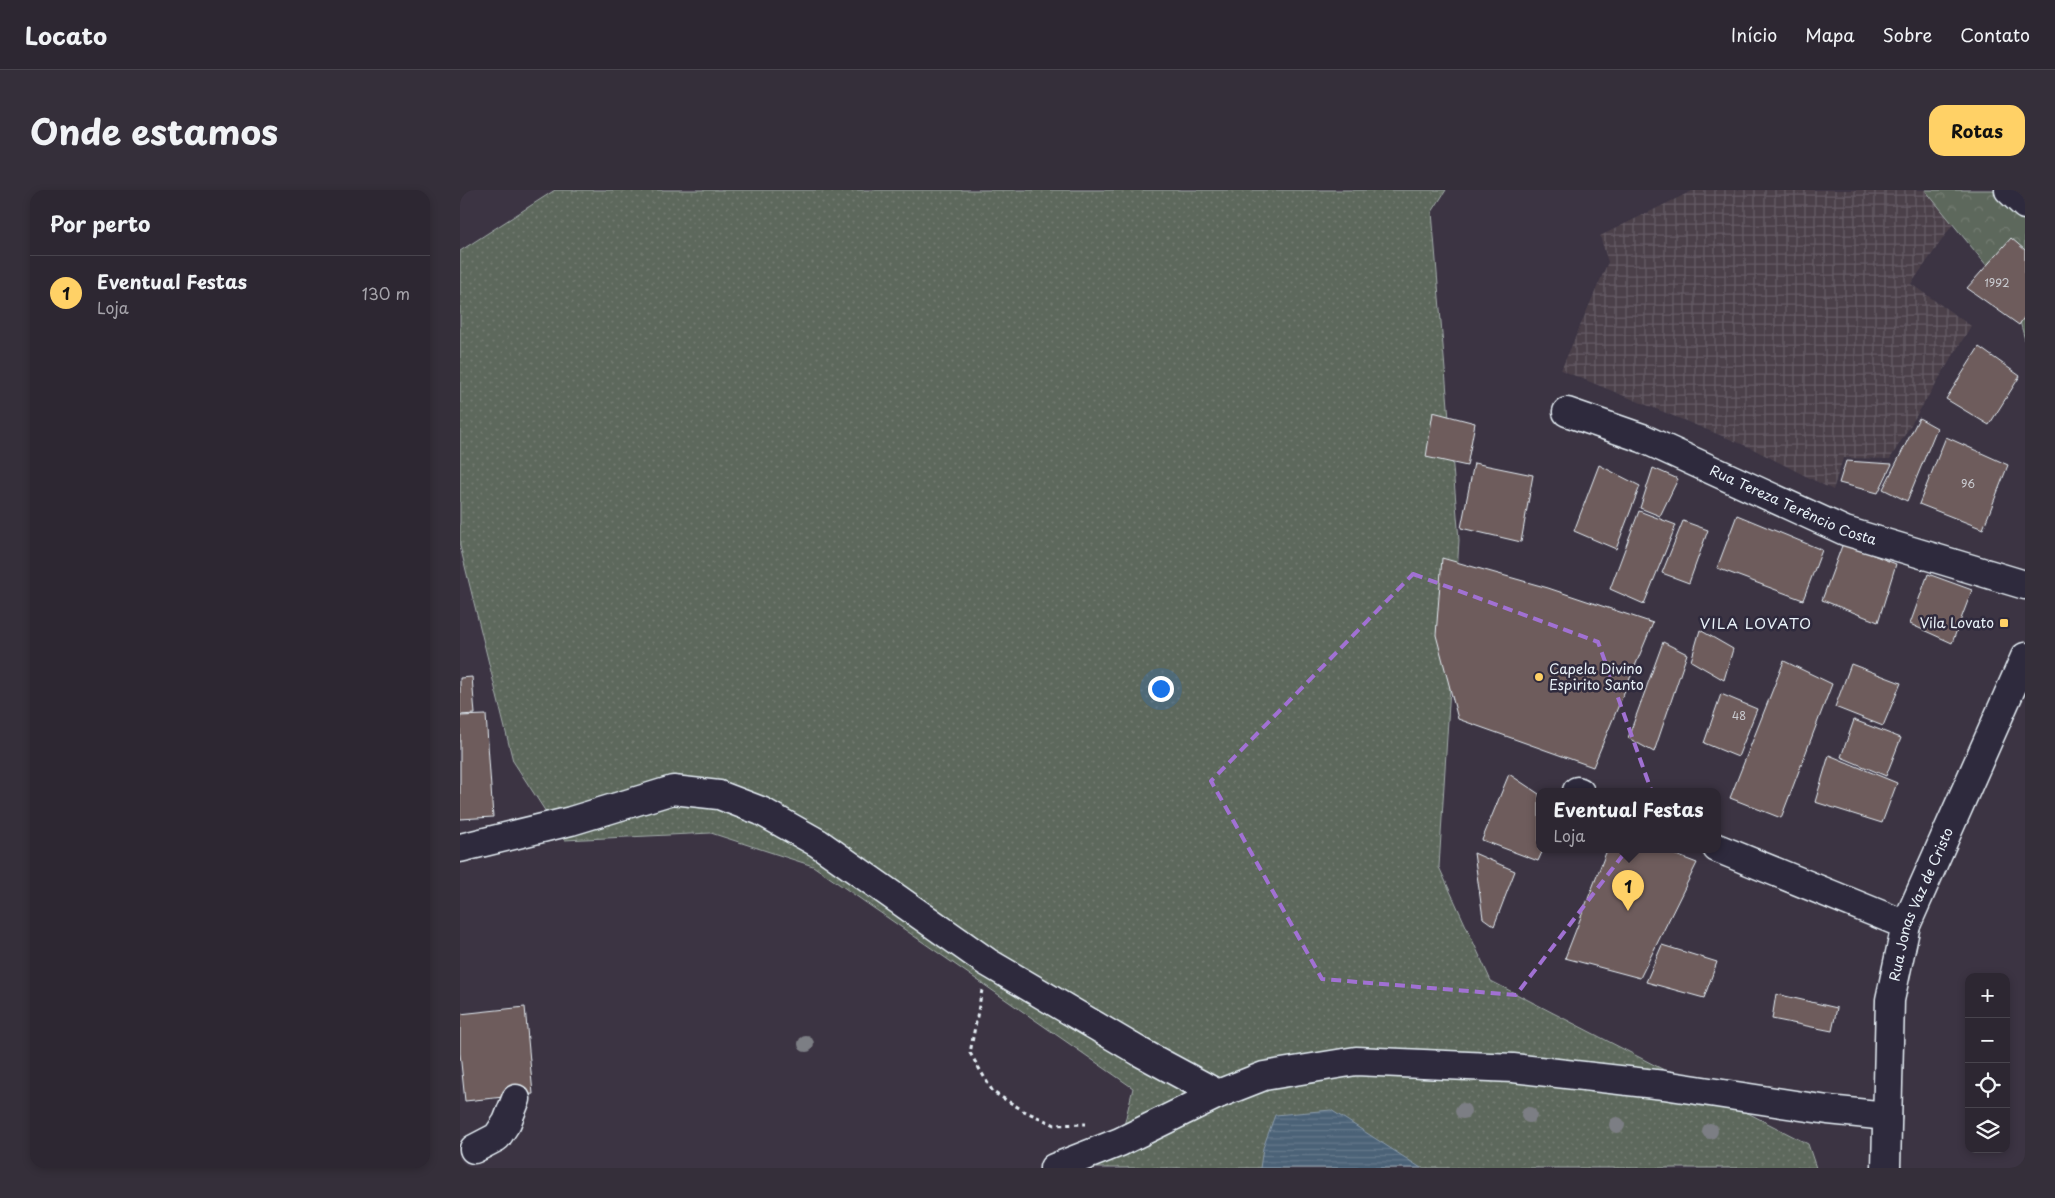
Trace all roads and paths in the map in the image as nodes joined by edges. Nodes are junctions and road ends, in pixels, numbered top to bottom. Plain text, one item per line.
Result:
1 (2009, 190) edge
2 (2025, 205) edge
3 (1567, 412) dead end
4 (2025, 585) edge
5 (2025, 657) edge
6 (460, 848) edge
7 (1721, 850) edge
8 (1906, 925) junction
9 (987, 962) junction
10 (1218, 1094) junction
11 (516, 1099) dead end
12 (1887, 1116) junction
13 (1089, 1124) dead end
14 (472, 1152) edge
15 (1054, 1168) edge
16 (1886, 1168) edge

1 - 2 street
3 - 4 street, Rua Tereza Terêncio Costa
5 - 8 street, Rua Jonas Vaz de Cristo
6 - 9 street
7 - 8 street
8 - 12 street, Rua Jonas Vaz de Cristo
9 - 10 street
9 - 13 path
10 - 12 street
10 - 15 street
11 - 14 street
12 - 16 street, Rua Jonas Vaz de Cristo

